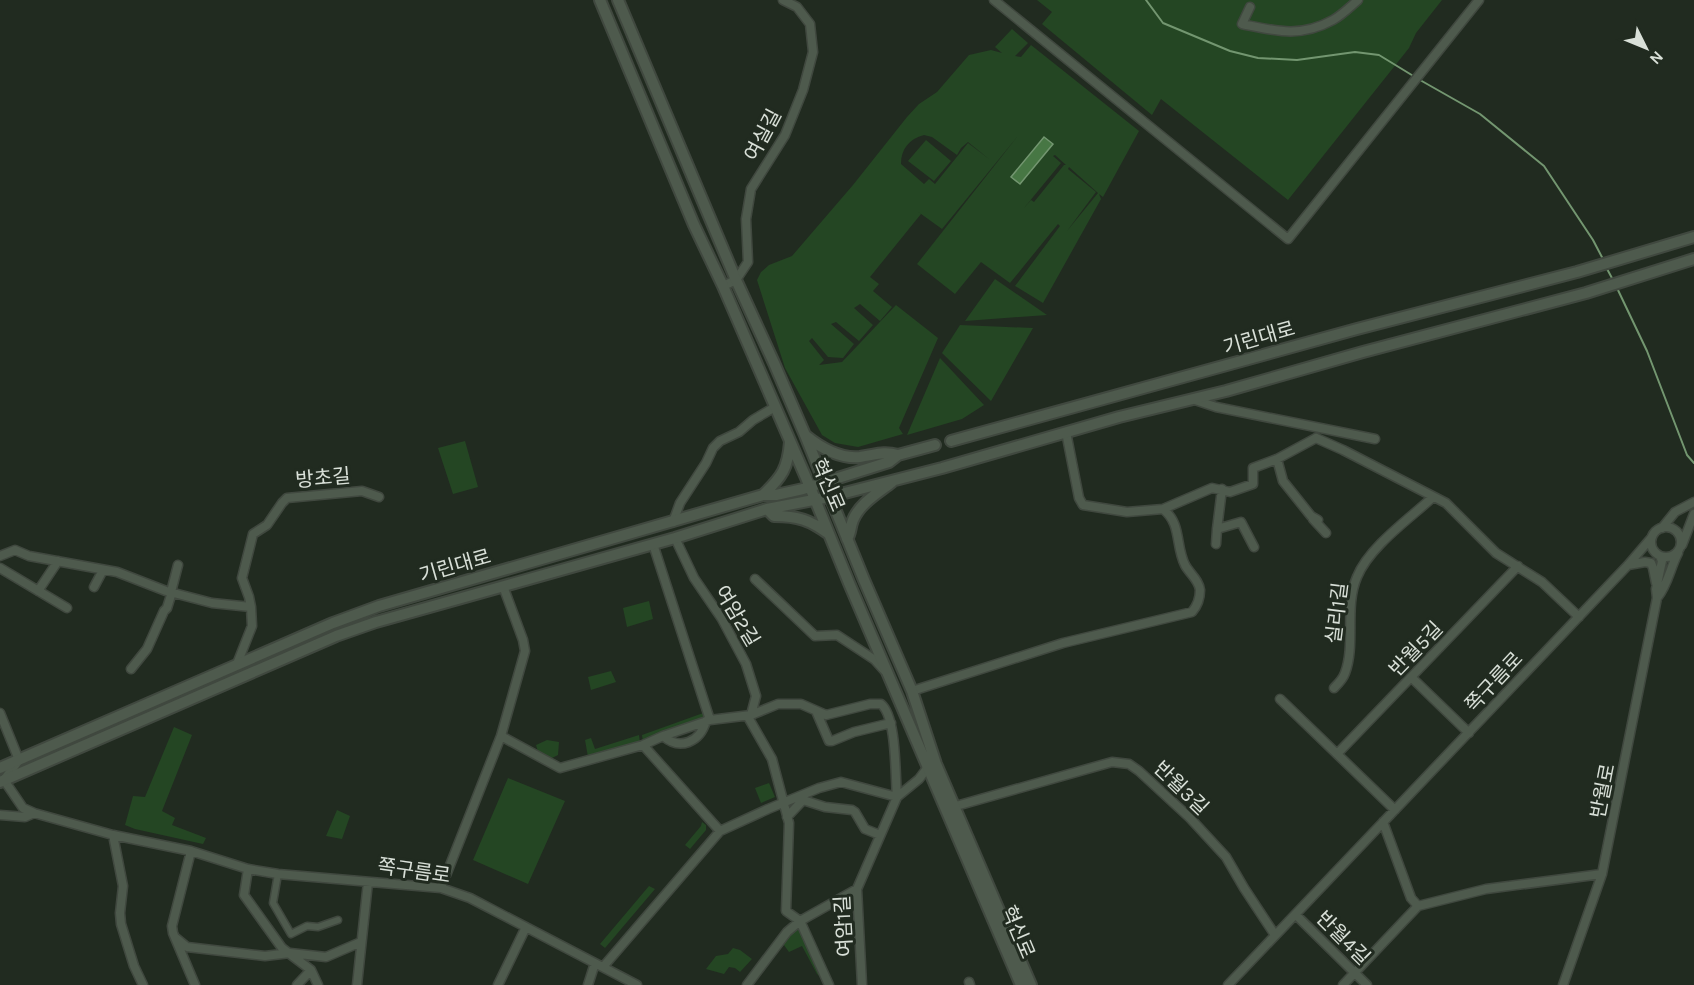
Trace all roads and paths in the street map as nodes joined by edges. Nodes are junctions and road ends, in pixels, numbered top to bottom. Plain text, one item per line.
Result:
1 (600, 0) edge
2 (618, 0) edge
3 (783, 0) edge
4 (993, 0) edge
5 (1358, 0) edge
6 (1479, 0) edge
7 (1250, 7) dead end
8 (1694, 237) edge
9 (1694, 259) edge
10 (736, 280) junction
11 (723, 286) junction
12 (1192, 399) junction
13 (775, 407) junction
14 (1318, 429) junction
15 (1066, 432) junction
16 (805, 435) junction
17 (1316, 438) junction
18 (1375, 439) dead end
19 (951, 441) dead end
20 (790, 442) junction
21 (935, 445) dead end
22 (898, 455) junction
23 (1277, 459) junction
24 (897, 479) junction
25 (824, 482) junction
26 (810, 487) junction
27 (1222, 489) junction
28 (763, 495) junction
29 (379, 497) dead end
30 (829, 497) junction
31 (1433, 497) junction
32 (815, 500) junction
33 (1694, 502) edge
34 (767, 509) junction
35 (1163, 509) junction
36 (1694, 514) edge
37 (673, 522) junction
38 (1662, 528) junction
39 (1216, 529) junction
40 (1326, 532) dead end
41 (830, 535) junction
42 (1652, 537) junction
43 (675, 538) junction
44 (847, 539) junction
45 (653, 544) junction
46 (1216, 544) dead end
47 (1254, 547) dead end
48 (1679, 550) junction
49 (1658, 555) junction
50 (0, 556) edge
51 (58, 561) junction
52 (178, 565) dead end
53 (1628, 565) junction
54 (1518, 566) junction
55 (0, 568) edge
56 (103, 570) junction
57 (755, 579) dead end
58 (1657, 585) junction
59 (503, 586) junction
60 (94, 587) dead end
61 (38, 591) junction
62 (171, 592) junction
63 (1658, 598) junction
64 (251, 607) junction
65 (67, 608) dead end
66 (1578, 617) junction
67 (237, 664) junction
68 (131, 669) dead end
69 (887, 670) junction
70 (1411, 677) junction
71 (1334, 688) dead end
72 (912, 690) junction
73 (1280, 699) dead end
74 (816, 711) junction
75 (0, 713) edge
76 (750, 716) junction
77 (708, 720) junction
78 (891, 725) junction
79 (1469, 733) junction
80 (501, 736) junction
81 (663, 736) junction
82 (643, 746) junction
83 (1337, 754) junction
84 (19, 760) junction
85 (932, 766) junction
86 (0, 768) edge
87 (2, 781) edge
88 (897, 797) junction
89 (783, 802) junction
90 (950, 808) junction
91 (1395, 810) junction
92 (34, 813) junction
93 (0, 814) edge
94 (788, 817) junction
95 (1383, 822) junction
96 (720, 831) junction
97 (113, 835) junction
98 (880, 835) junction
99 (191, 851) junction
100 (248, 869) junction
101 (1602, 873) junction
102 (278, 874) junction
103 (368, 882) junction
104 (441, 888) junction
105 (857, 889) junction
106 (1418, 906) junction
107 (1296, 915) junction
108 (339, 920) dead end
109 (801, 921) junction
110 (526, 927) junction
111 (1275, 935) junction
112 (176, 938) junction
113 (362, 942) junction
114 (290, 953) junction
115 (599, 965) junction
116 (311, 970) junction
117 (1355, 973) junction
118 (143, 985) edge
119 (195, 985) edge
120 (297, 985) edge
121 (318, 985) edge
122 (357, 985) edge
123 (498, 985) edge
124 (588, 985) edge
125 (637, 985) edge
126 (747, 985) edge
127 (829, 985) edge
128 (862, 985) edge
129 (1020, 985) edge
130 (1031, 985) edge
131 (1228, 985) edge
132 (1343, 985) edge
133 (1367, 985) edge
134 (1563, 985) edge

1 - 11 street, 혁신로
2 - 10 street, 혁신로
3 - 10 street, 여실길
4 - 6 street
5 - 7 street
8 - 19 street, 기린대로
9 - 12 street, 기린대로
10 - 11 street
10 - 16 street, 혁신로
11 - 13 street, 혁신로
12 - 14 street
12 - 15 street, 기린대로
13 - 20 street, 혁신로
13 - 37 street
14 - 17 street
14 - 18 street
15 - 24 street, 기린대로
15 - 35 street
16 - 22 street
16 - 25 street, 혁신로
17 - 23 street
17 - 31 street
20 - 26 street, 혁신로
20 - 28 street
21 - 22 street, 기린대로
22 - 25 street, 기린대로
23 - 27 street
23 - 40 street
24 - 30 street, 기린대로
24 - 44 street
25 - 26 street, 기린대로
25 - 30 street, 혁신로
26 - 28 street, 기린대로
26 - 32 street, 혁신로
27 - 35 street
27 - 39 street
28 - 37 street, 기린대로
29 - 64 street, 방초길
30 - 32 street, 기린대로
30 - 44 street, 혁신로
31 - 54 street
31 - 71 street, 실리1길
32 - 34 street, 기린대로
32 - 41 street, 혁신로
33 - 38 street
34 - 41 street
34 - 43 street, 기린대로
35 - 72 street
36 - 48 street
37 - 67 street, 기린대로
38 - 42 street
38 - 48 street
39 - 46 street
39 - 47 street
41 - 69 street, 혁신로
42 - 49 street
42 - 53 street, 쪽구름로
43 - 45 street, 기린대로
43 - 76 street, 여암2길
44 - 72 street, 혁신로
45 - 59 street, 기린대로
45 - 77 street
48 - 49 street
48 - 63 street
49 - 53 street
49 - 58 street
50 - 51 street
51 - 56 street
51 - 61 street
52 - 62 street
53 - 58 street
53 - 66 street, 쪽구름로
54 - 66 street
54 - 70 street, 반월5길
55 - 61 street
56 - 60 street
56 - 62 street
57 - 69 street
58 - 63 street
59 - 80 street, 기린대로
59 - 87 street, 기린대로
61 - 65 street
62 - 64 street
62 - 68 street
63 - 101 street, 반월로
64 - 67 street, 방초길
66 - 79 street, 쪽구름로
67 - 84 street, 기린대로
69 - 85 street, 혁신로
70 - 79 street
70 - 83 street, 반월5길
72 - 85 street, 혁신로
73 - 83 street
74 - 76 street
74 - 78 street
74 - 78 street
75 - 84 street
76 - 77 street
76 - 89 street
77 - 81 street
77 - 81 street
78 - 88 street, 여암1길
79 - 91 street, 쪽구름로
80 - 82 street
80 - 104 street, 기린대로
81 - 82 street
82 - 96 street
83 - 91 street
84 - 86 street, 기린대로
84 - 87 street
85 - 88 street, 여암1길
85 - 90 street, 혁신로
87 - 92 street, 쪽구름로
88 - 89 street
88 - 98 street, 여암1길
89 - 94 street
89 - 96 street
90 - 111 street, 반월3길
90 - 129 street, 혁신로
90 - 130 street, 혁신로
91 - 95 street, 쪽구름로
92 - 93 street, 쪽구름로
92 - 97 street, 쪽구름로
94 - 98 street
94 - 109 street
95 - 106 street
95 - 107 street, 쪽구름로
96 - 115 street
97 - 99 street, 쪽구름로
97 - 118 street
98 - 105 street, 여암1길
99 - 100 street, 쪽구름로
99 - 112 street
100 - 102 street, 쪽구름로
100 - 114 street
101 - 106 street
101 - 134 street, 반월로
102 - 103 street, 쪽구름로
102 - 108 street
103 - 104 street, 쪽구름로
103 - 113 street
104 - 110 street, 쪽구름로
105 - 109 street
105 - 128 street, 여암1길
106 - 117 street
107 - 111 street, 쪽구름로
107 - 117 street, 반월4길
109 - 126 street
109 - 127 street
110 - 115 street, 쪽구름로
110 - 123 street
111 - 131 street, 쪽구름로
112 - 114 street
112 - 119 street
113 - 114 street
113 - 122 street
114 - 116 street
115 - 124 street
115 - 125 street, 쪽구름로
116 - 120 street
116 - 121 street
117 - 132 street
117 - 133 street, 반월4길

